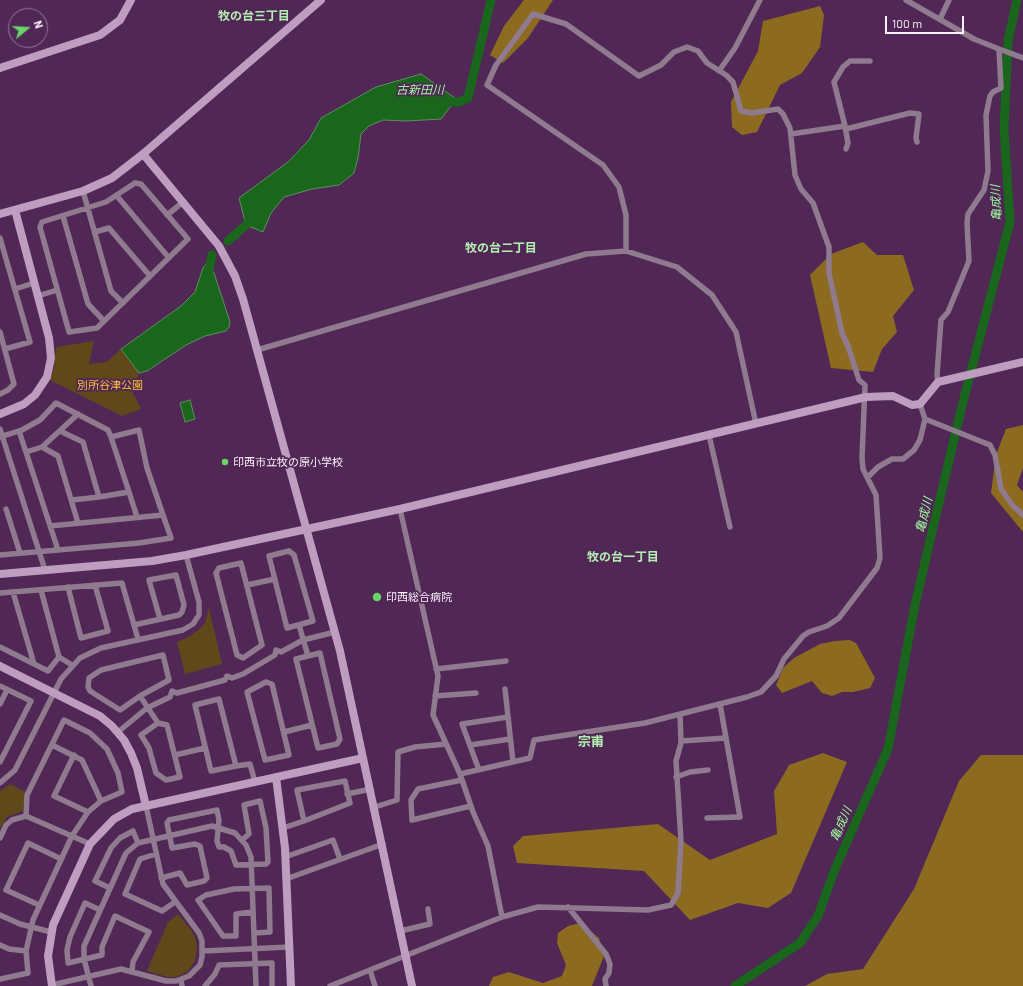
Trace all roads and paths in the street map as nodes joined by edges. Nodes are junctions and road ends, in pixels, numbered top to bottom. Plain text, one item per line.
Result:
1 (131, 0) edge
2 (321, 0) edge
3 (760, 0) edge
4 (906, 0) edge
5 (949, 0) edge
6 (940, 19) junction
7 (999, 49) junction
8 (1023, 58) edge
9 (870, 61) dead end
10 (0, 68) edge
11 (719, 71) junction
12 (845, 127) junction
13 (791, 134) junction
14 (917, 142) dead end
15 (846, 149) dead end
16 (143, 154) junction
17 (83, 191) junction
18 (117, 196) junction
19 (183, 202) junction
20 (88, 209) junction
21 (15, 210) junction
22 (0, 214) edge
23 (167, 215) junction
24 (63, 216) junction
25 (95, 232) junction
26 (0, 238) edge
27 (626, 251) junction
28 (169, 258) junction
29 (150, 276) junction
30 (34, 283) junction
31 (15, 289) junction
32 (57, 290) junction
33 (38, 296) junction
34 (123, 303) junction
35 (104, 321) junction
36 (0, 332) edge
37 (5, 349) junction
38 (257, 350) junction
39 (1023, 362) edge
40 (938, 382) junction
41 (0, 394) edge
42 (866, 397) junction
43 (920, 404) junction
44 (0, 414) edge
45 (78, 414) junction
46 (926, 419) junction
47 (756, 424) junction
48 (0, 430) edge
49 (19, 431) junction
50 (60, 431) junction
51 (709, 435) junction
52 (1, 436) edge
53 (111, 437) junction
54 (42, 447) junction
55 (26, 452) junction
56 (868, 477) junction
57 (128, 492) junction
58 (99, 497) junction
59 (72, 500) junction
60 (6, 509) dead end
61 (400, 509) junction
62 (163, 515) junction
63 (1023, 515) edge
64 (137, 517) junction
65 (78, 523) junction
66 (50, 526) junction
67 (730, 527) dead end
68 (306, 528) junction
69 (58, 550) junction
70 (39, 551) junction
71 (20, 553) junction
72 (0, 555) edge
73 (186, 555) junction
74 (45, 570) junction
75 (0, 574) edge
76 (275, 579) junction
77 (95, 585) junction
78 (247, 586) junction
79 (68, 587) junction
80 (41, 590) junction
81 (13, 592) junction
82 (0, 593) edge
83 (160, 619) junction
84 (134, 625) junction
85 (299, 625) junction
86 (335, 632) junction
87 (138, 639) junction
88 (303, 640) junction
89 (0, 647) edge
90 (308, 656) junction
91 (59, 657) junction
92 (506, 661) dead end
93 (34, 664) junction
94 (72, 665) junction
95 (0, 666) edge
96 (436, 669) junction
97 (0, 686) edge
98 (505, 689) dead end
99 (7, 690) junction
100 (54, 693) junction
101 (476, 693) dead end
102 (140, 696) junction
103 (435, 696) junction
104 (0, 704) edge
105 (720, 704) junction
106 (147, 708) junction
107 (680, 715) junction
108 (508, 717) junction
109 (158, 723) junction
110 (312, 725) junction
111 (118, 732) junction
112 (284, 732) junction
113 (726, 738) junction
114 (510, 739) junction
115 (681, 741) junction
116 (52, 744) junction
117 (446, 744) junction
118 (470, 745) junction
119 (205, 748) junction
120 (74, 755) junction
121 (174, 755) junction
122 (363, 758) junction
123 (0, 762) edge
124 (513, 762) junction
125 (236, 766) junction
126 (479, 770) junction
127 (708, 770) dead end
128 (460, 774) junction
129 (276, 777) junction
130 (676, 777) junction
131 (462, 780) junction
132 (255, 782) junction
133 (0, 783) edge
134 (371, 789) junction
135 (347, 794) junction
136 (101, 802) junction
137 (146, 806) junction
138 (471, 806) junction
139 (375, 807) junction
140 (88, 812) junction
141 (26, 816) junction
142 (707, 818) dead end
143 (304, 820) junction
144 (218, 827) junction
145 (283, 828) junction
146 (170, 835) junction
147 (72, 836) junction
148 (0, 838) edge
149 (153, 839) junction
150 (242, 840) junction
151 (138, 843) junction
152 (90, 844) junction
153 (383, 844) junction
154 (156, 854) junction
155 (285, 857) junction
156 (61, 859) junction
157 (340, 859) junction
158 (252, 864) junction
159 (161, 878) junction
160 (286, 879) junction
161 (110, 888) junction
162 (253, 888) junction
163 (175, 902) junction
164 (40, 905) junction
165 (568, 907) junction
166 (428, 909) dead end
167 (100, 910) junction
168 (253, 912) junction
169 (0, 915) edge
170 (502, 917) junction
171 (31, 927) junction
172 (400, 931) junction
173 (51, 932) junction
174 (254, 933) junction
175 (0, 945) edge
176 (289, 947) junction
177 (254, 949) junction
178 (26, 951) junction
179 (203, 951) junction
180 (405, 955) junction
181 (84, 959) junction
182 (255, 963) junction
183 (370, 970) junction
184 (132, 971) junction
185 (88, 976) junction
186 (0, 979) edge
187 (182, 983) edge
188 (346, 983) edge
189 (52, 986) edge
190 (91, 986) edge
191 (205, 986) edge
192 (256, 986) edge
193 (272, 986) edge
194 (291, 986) edge
195 (330, 986) edge
196 (375, 986) edge
197 (412, 986) edge
198 (606, 986) edge

1 - 10 street
2 - 16 street
3 - 11 street
4 - 6 street
5 - 6 street
6 - 7 street
7 - 8 street
7 - 40 street
9 - 12 street
11 - 13 street
11 - 27 street
12 - 13 street
12 - 14 street
12 - 15 street
13 - 42 street
16 - 17 street
16 - 19 street
17 - 20 street
17 - 21 street
18 - 20 street
18 - 23 street
18 - 28 street
19 - 23 street
19 - 38 street
20 - 24 street
20 - 25 street
21 - 22 street
21 - 30 street
23 - 28 street
24 - 32 street
24 - 35 street
25 - 29 street
25 - 34 street
26 - 31 street
27 - 38 street
27 - 47 street
28 - 29 street
29 - 34 street
30 - 31 street
30 - 33 street
31 - 37 street
32 - 33 street
32 - 35 street
33 - 44 street
34 - 35 street
36 - 37 street
37 - 41 street
38 - 68 street
39 - 40 street
40 - 43 street
42 - 43 street
42 - 47 street
42 - 56 street
43 - 46 street
45 - 49 street
45 - 50 street
45 - 53 street
46 - 56 street
46 - 63 street
47 - 51 street
48 - 52 street
49 - 52 street
49 - 55 street
50 - 54 street
50 - 58 street
51 - 61 street
51 - 67 street
52 - 70 street
53 - 57 street
53 - 62 street
54 - 55 street
54 - 59 street
55 - 66 street
56 - 105 street
57 - 58 street
57 - 64 street
58 - 59 street
59 - 65 street
60 - 71 street
61 - 68 street
61 - 96 street
62 - 64 street
62 - 69 street
64 - 65 street
65 - 66 street
66 - 69 street
68 - 73 street
68 - 86 street
69 - 70 street
70 - 71 street
70 - 74 street
71 - 72 street
73 - 74 street
73 - 87 street
74 - 75 street
76 - 78 street
76 - 85 street
76 - 85 street
77 - 79 street
77 - 79 street
77 - 84 street
78 - 78 street
79 - 80 street
80 - 81 street
80 - 91 street
81 - 82 street
81 - 93 street
83 - 83 street
83 - 84 street
84 - 87 street
85 - 88 street
86 - 88 street
86 - 122 street
87 - 94 street
88 - 90 street
88 - 106 street
89 - 93 street
90 - 110 street
90 - 110 street
91 - 93 street
91 - 94 street
92 - 96 street
94 - 100 street
95 - 100 street
96 - 103 street
97 - 99 street
98 - 108 street
99 - 104 street
99 - 123 street
100 - 111 street
100 - 133 street
101 - 103 street
102 - 102 street
102 - 106 street
103 - 117 street
105 - 107 street
105 - 113 street
106 - 109 street
106 - 111 street
107 - 115 street
107 - 124 street
108 - 114 street
108 - 118 street
109 - 121 street
109 - 121 street
110 - 112 street
111 - 137 street
112 - 112 street
113 - 115 street
113 - 142 street
114 - 118 street
114 - 124 street
115 - 130 street
116 - 120 street
116 - 136 street
116 - 141 street
117 - 128 street
117 - 139 street
118 - 126 street
119 - 121 street
119 - 125 street
119 - 125 street
120 - 136 street
120 - 140 street
122 - 129 street
122 - 134 street
124 - 126 street
125 - 132 street
126 - 128 street
127 - 130 street
128 - 131 street
129 - 132 street
129 - 145 street
130 - 165 street
131 - 138 street
131 - 138 street
132 - 137 street
134 - 135 street
134 - 139 street
135 - 143 street
135 - 143 street
136 - 140 street
137 - 149 street
137 - 152 street
138 - 170 street
139 - 153 street
140 - 147 street
141 - 147 street
141 - 148 street
143 - 145 street
144 - 146 street
144 - 146 street
144 - 150 street
144 - 158 street
145 - 155 street
146 - 149 street
146 - 159 street
147 - 152 street
147 - 156 street
149 - 151 street
149 - 154 street
150 - 158 street
150 - 158 street
151 - 161 street
151 - 161 street
152 - 173 street
153 - 157 street
153 - 172 street
154 - 159 street
154 - 163 street
155 - 157 street
155 - 160 street
156 - 164 street
156 - 164 street
157 - 160 street
158 - 162 street
159 - 163 street
160 - 176 street
161 - 167 street
162 - 168 street
162 - 168 street
162 - 174 street
163 - 179 street
164 - 171 street
165 - 170 street
165 - 198 street
166 - 172 street
167 - 181 street
167 - 181 street
168 - 174 street
169 - 171 street
170 - 180 street
171 - 173 street
171 - 178 street
172 - 180 street
173 - 189 street
174 - 177 street
175 - 178 street
176 - 177 street
176 - 194 street
177 - 179 street
177 - 182 street
178 - 186 street
179 - 187 street
180 - 183 street
180 - 197 street
181 - 184 street
181 - 185 street
182 - 191 street
182 - 192 street
182 - 193 street
183 - 188 street
183 - 196 street
184 - 185 street
184 - 187 street
185 - 189 street
185 - 190 street
188 - 195 street

